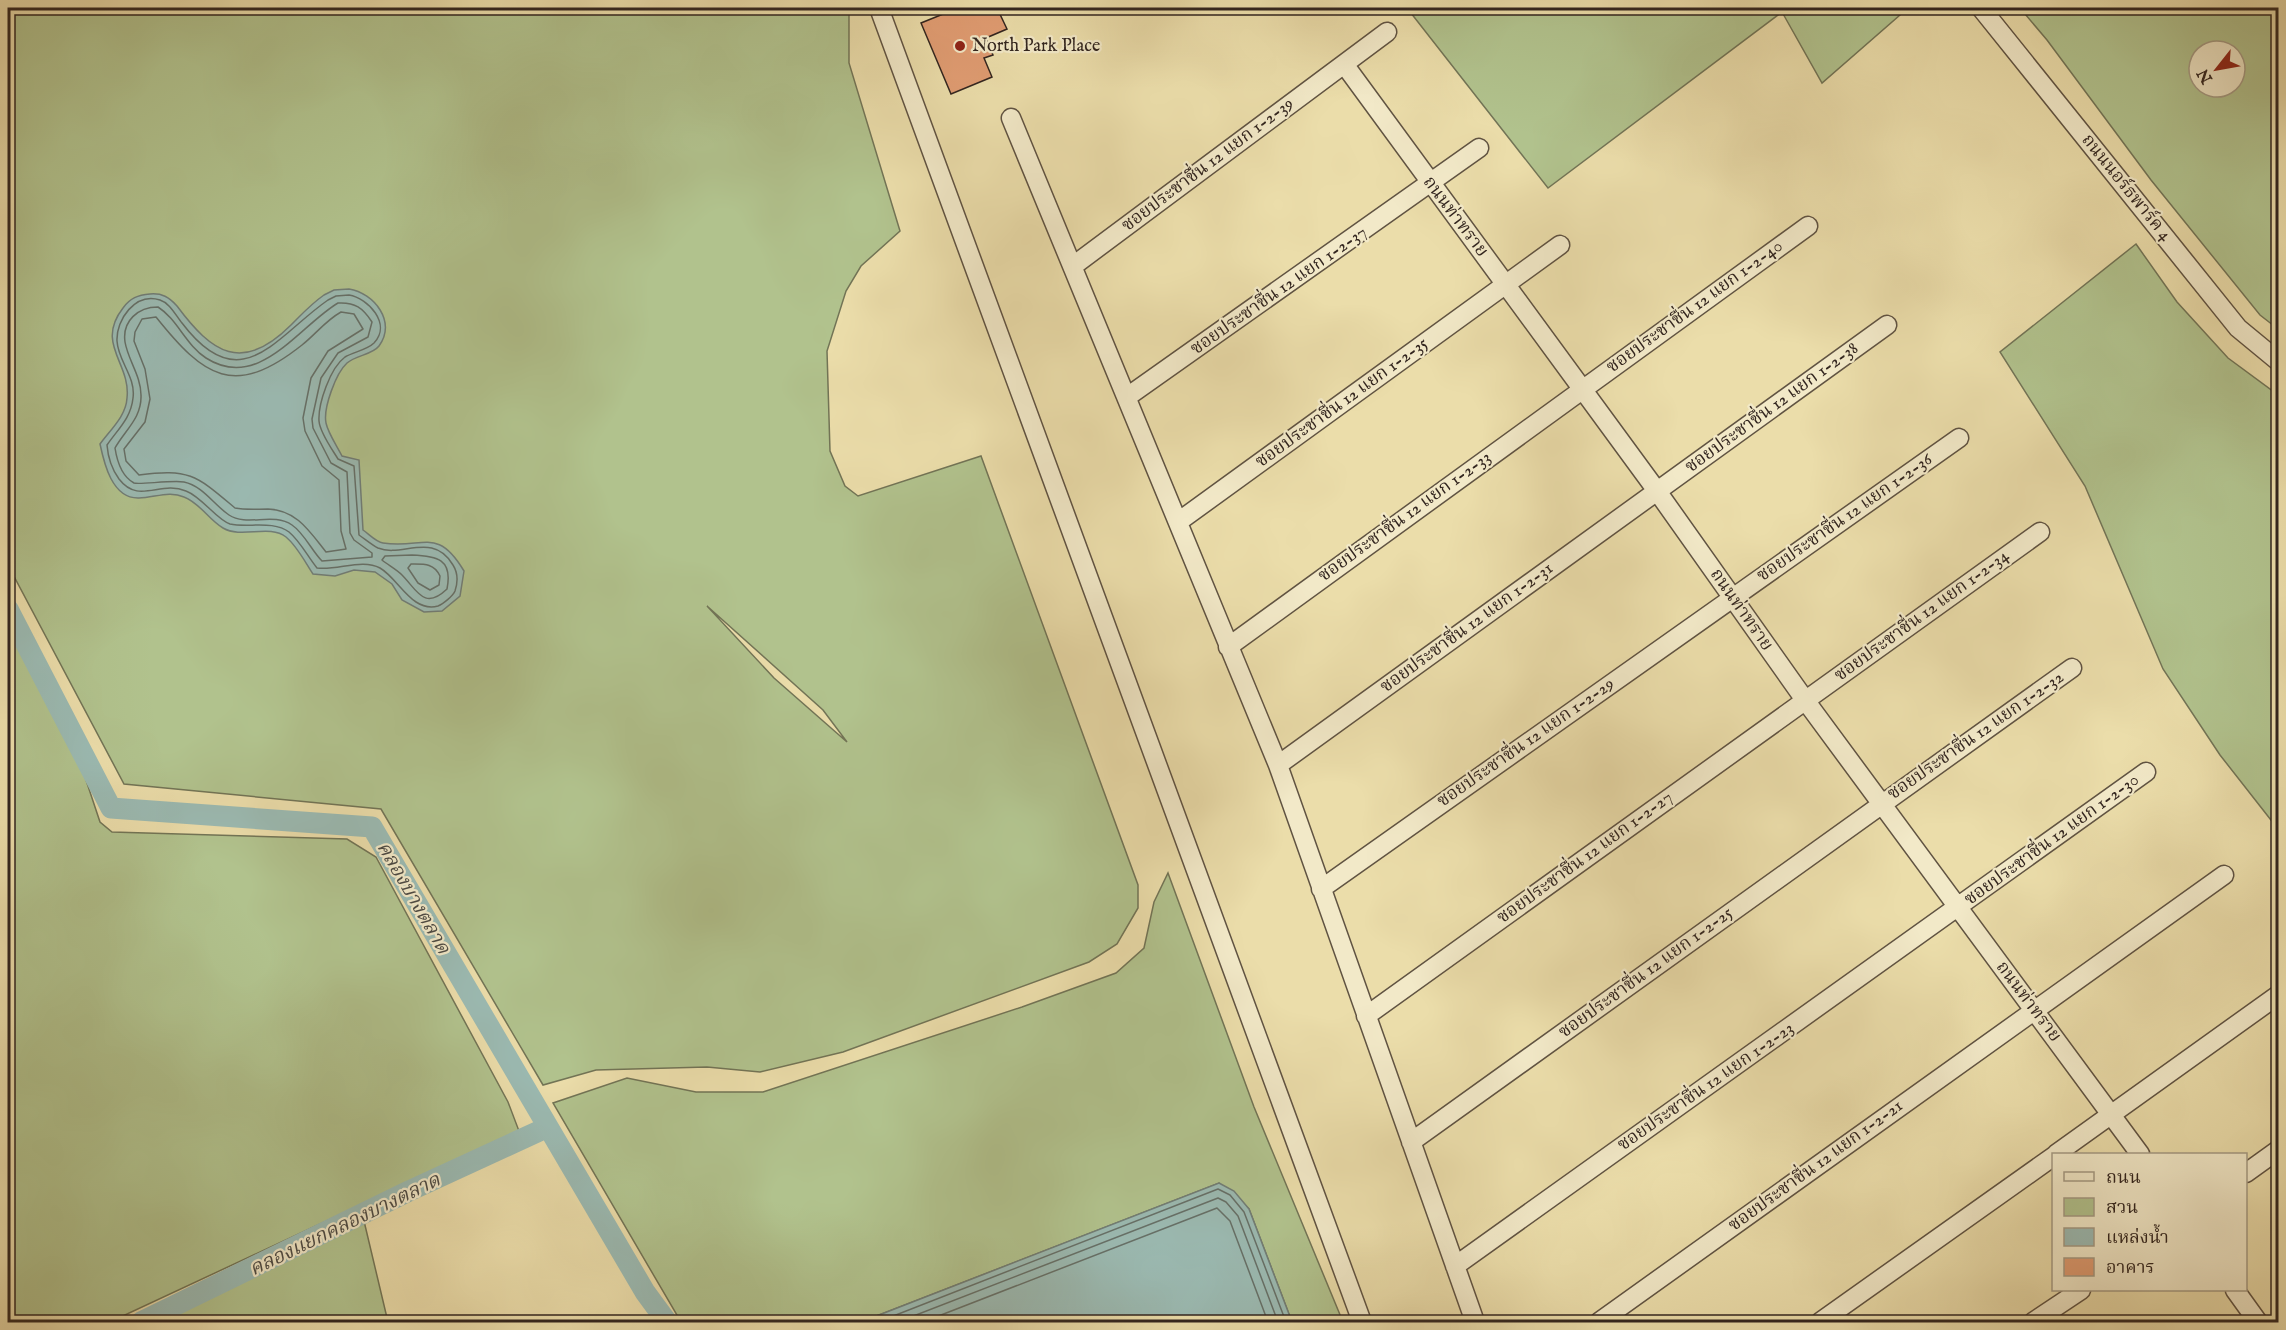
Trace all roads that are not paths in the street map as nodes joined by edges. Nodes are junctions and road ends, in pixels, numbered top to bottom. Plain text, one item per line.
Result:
1 (879, 8) edge
2 (1981, 8) edge
3 (1387, 32) dead end
4 (1344, 64) junction
5 (1011, 118) dead end
6 (1479, 148) dead end
7 (1430, 184) junction
8 (1808, 226) dead end
9 (1560, 245) dead end
10 (1073, 266) junction
11 (1506, 284) junction
12 (1887, 325) dead end
13 (2278, 361) edge
14 (1582, 387) junction
15 (1127, 397) junction
16 (1959, 438) dead end
17 (1657, 491) junction
18 (1178, 522) junction
19 (2040, 532) dead end
20 (1732, 597) junction
21 (1228, 647) junction
22 (2072, 668) dead end
23 (1805, 700) junction
24 (1278, 765) junction
25 (2146, 772) dead end
26 (1881, 804) junction
27 (2224, 875) dead end
28 (1321, 889) junction
29 (1957, 909) junction
30 (2278, 995) edge
31 (2034, 1009) junction
32 (1366, 1016) junction
33 (2111, 1115) junction
34 (1411, 1142) junction
35 (2278, 1150) edge
36 (2057, 1153) edge
37 (2139, 1153) edge
38 (2052, 1156) edge
39 (2247, 1172) edge
40 (1455, 1266) junction
41 (2079, 1291) edge
42 (2236, 1291) edge
43 (1362, 1323) edge
44 (1475, 1323) edge
45 (1599, 1323) edge
46 (1820, 1323) edge
47 (2033, 1323) edge
48 (2258, 1323) edge

1 - 43 street
2 - 13 street, ถนนนอร์ธพาร์ค 4
3 - 4 street, ซอยประชาชื่น 12 แยก 1-2-39
4 - 7 street, ถนนท่าทราย
4 - 10 street, ซอยประชาชื่น 12 แยก 1-2-39
5 - 10 street
6 - 7 street, ซอยประชาชื่น 12 แยก 1-2-37
7 - 11 street, ถนนท่าทราย
7 - 15 street, ซอยประชาชื่น 12 แยก 1-2-37
8 - 14 street, ซอยประชาชื่น 12 แยก 1-2-40
9 - 11 street, ซอยประชาชื่น 12 แยก 1-2-35
10 - 15 street
11 - 14 street, ถนนท่าทราย
11 - 18 street, ซอยประชาชื่น 12 แยก 1-2-35
12 - 17 street, ซอยประชาชื่น 12 แยก 1-2-38
14 - 17 street, ถนนท่าทราย
14 - 21 street, ซอยประชาชื่น 12 แยก 1-2-33
15 - 18 street
16 - 20 street, ซอยประชาชื่น 12 แยก 1-2-36
17 - 20 street, ถนนท่าทราย
17 - 24 street, ซอยประชาชื่น 12 แยก 1-2-31
18 - 21 street
19 - 23 street, ซอยประชาชื่น 12 แยก 1-2-34
20 - 23 street, ถนนท่าทราย
20 - 28 street, ซอยประชาชื่น 12 แยก 1-2-29
21 - 24 street
22 - 26 street, ซอยประชาชื่น 12 แยก 1-2-32
23 - 26 street, ถนนท่าทราย
23 - 32 street, ซอยประชาชื่น 12 แยก 1-2-27
24 - 28 street
25 - 29 street, ซอยประชาชื่น 12 แยก 1-2-30
26 - 29 street, ถนนท่าทราย
26 - 34 street, ซอยประชาชื่น 12 แยก 1-2-25
27 - 31 street, ซอยประชาชื่น 12 แยก 1-2-21
28 - 32 street
29 - 31 street, ถนนท่าทราย
29 - 40 street, ซอยประชาชื่น 12 แยก 1-2-23
30 - 33 street
31 - 33 street, ถนนท่าทราย
31 - 45 street, ซอยประชาชื่น 12 แยก 1-2-21
32 - 34 street
33 - 36 street
33 - 37 street, ถนนท่าทราย
34 - 40 street
35 - 39 street
38 - 46 street
40 - 44 street
41 - 47 street
42 - 48 street

